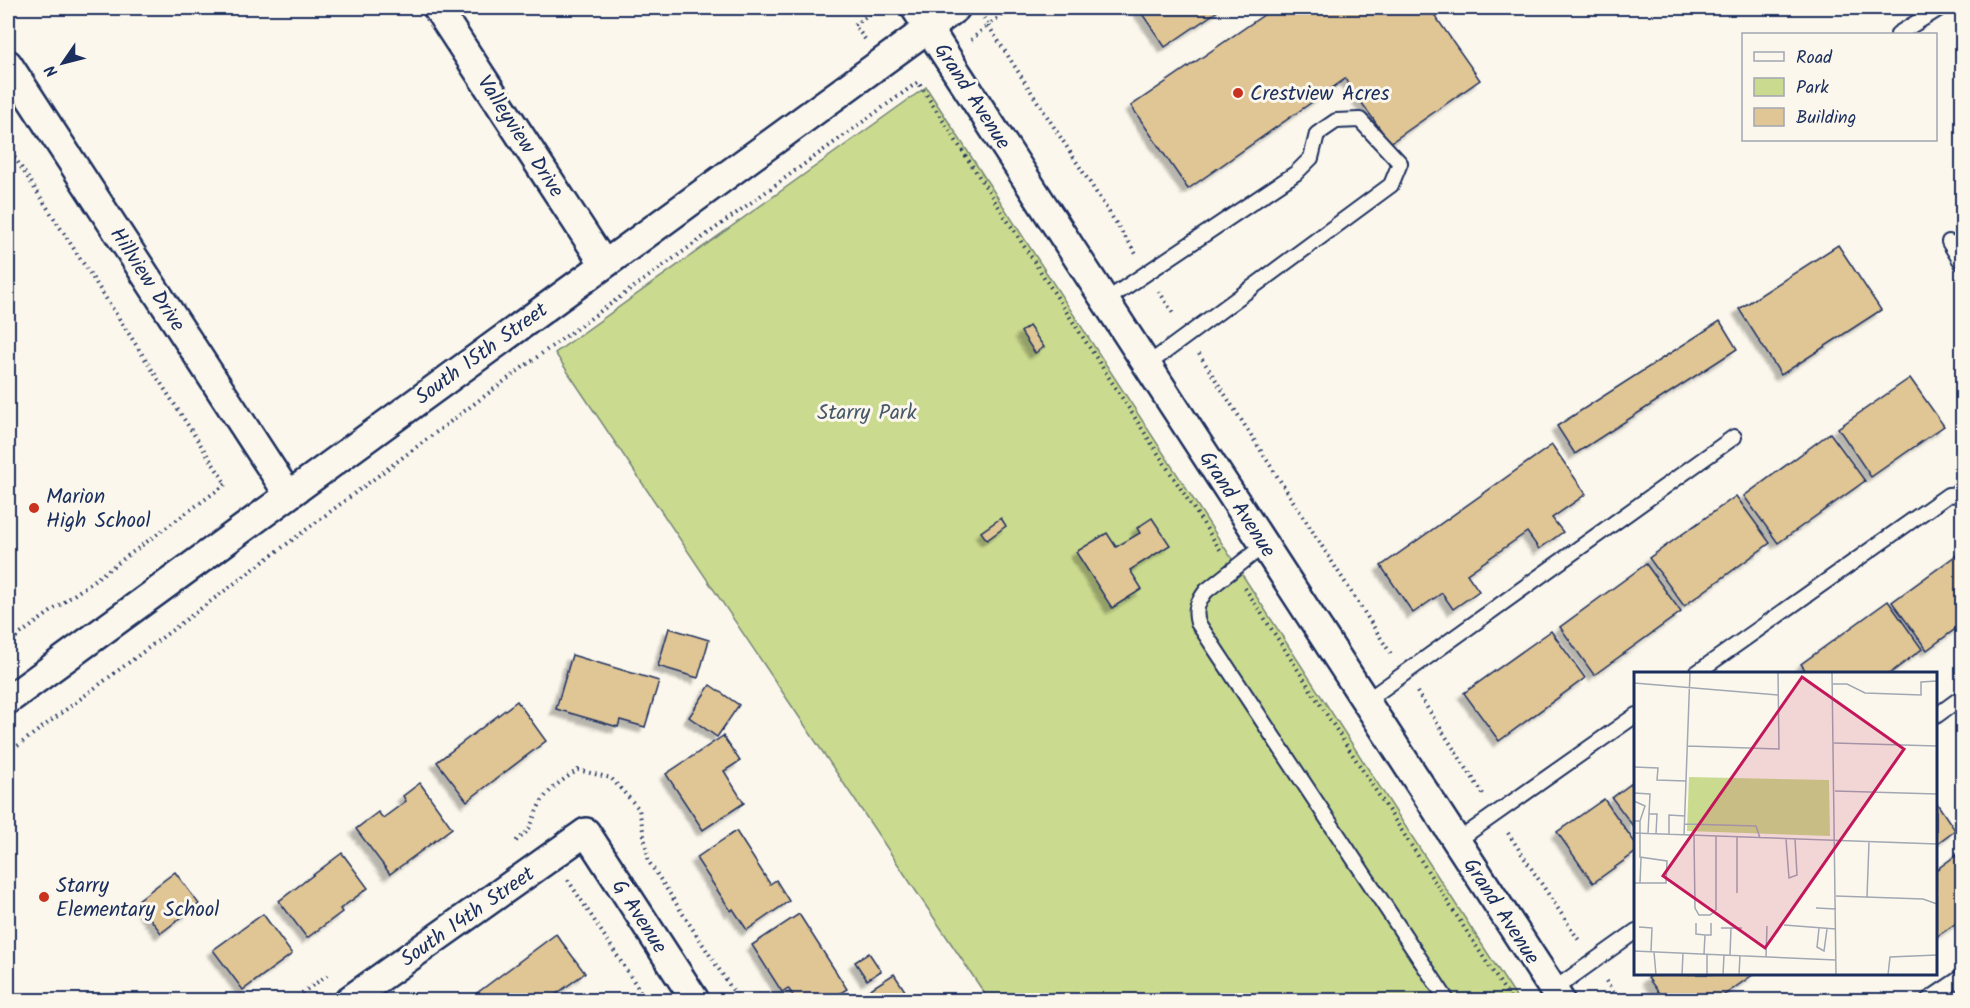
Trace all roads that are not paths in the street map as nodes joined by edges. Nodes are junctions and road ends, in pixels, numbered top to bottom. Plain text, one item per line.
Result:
1 (437, 8) edge
2 (956, 8) edge
3 (1940, 8) edge
4 (921, 17) edge
5 (1901, 33) edge
6 (8, 64) edge
7 (1949, 242) dead end
8 (1962, 263) edge
9 (604, 264) junction
10 (1105, 301) junction
11 (1147, 364) junction
12 (1734, 436) dead end
13 (288, 494) junction
14 (1962, 494) edge
15 (1264, 545) junction
16 (1698, 672) edge
17 (1962, 697) edge
18 (8, 700) edge
19 (1366, 701) junction
20 (1937, 715) edge
21 (1634, 716) edge
22 (586, 832) joint
23 (1457, 841) junction
24 (1634, 932) edge
25 (1962, 977) edge
26 (1557, 995) edge
27 (349, 1000) edge
28 (695, 1000) edge
29 (1448, 1000) edge
30 (1928, 1000) edge

1 - 9 street, Valleyview Drive
2 - 4 street, South 15th Street
3 - 5 lane
4 - 9 street, South 15th Street
4 - 10 street, Grand Avenue
6 - 13 street, Hillview Drive
7 - 8 lane
9 - 13 street, South 15th Street
10 - 11 street, Grand Avenue
10 - 11 lane
11 - 15 street, Grand Avenue
12 - 19 lane
13 - 18 street, South 15th Street
14 - 16 lane
15 - 19 street, Grand Avenue
15 - 29 lane
17 - 20 lane
19 - 23 street, Grand Avenue
21 - 23 lane
22 - 27 street, South 14th Street
22 - 28 street, G Avenue
23 - 26 street, Grand Avenue
24 - 26 lane
25 - 30 lane

